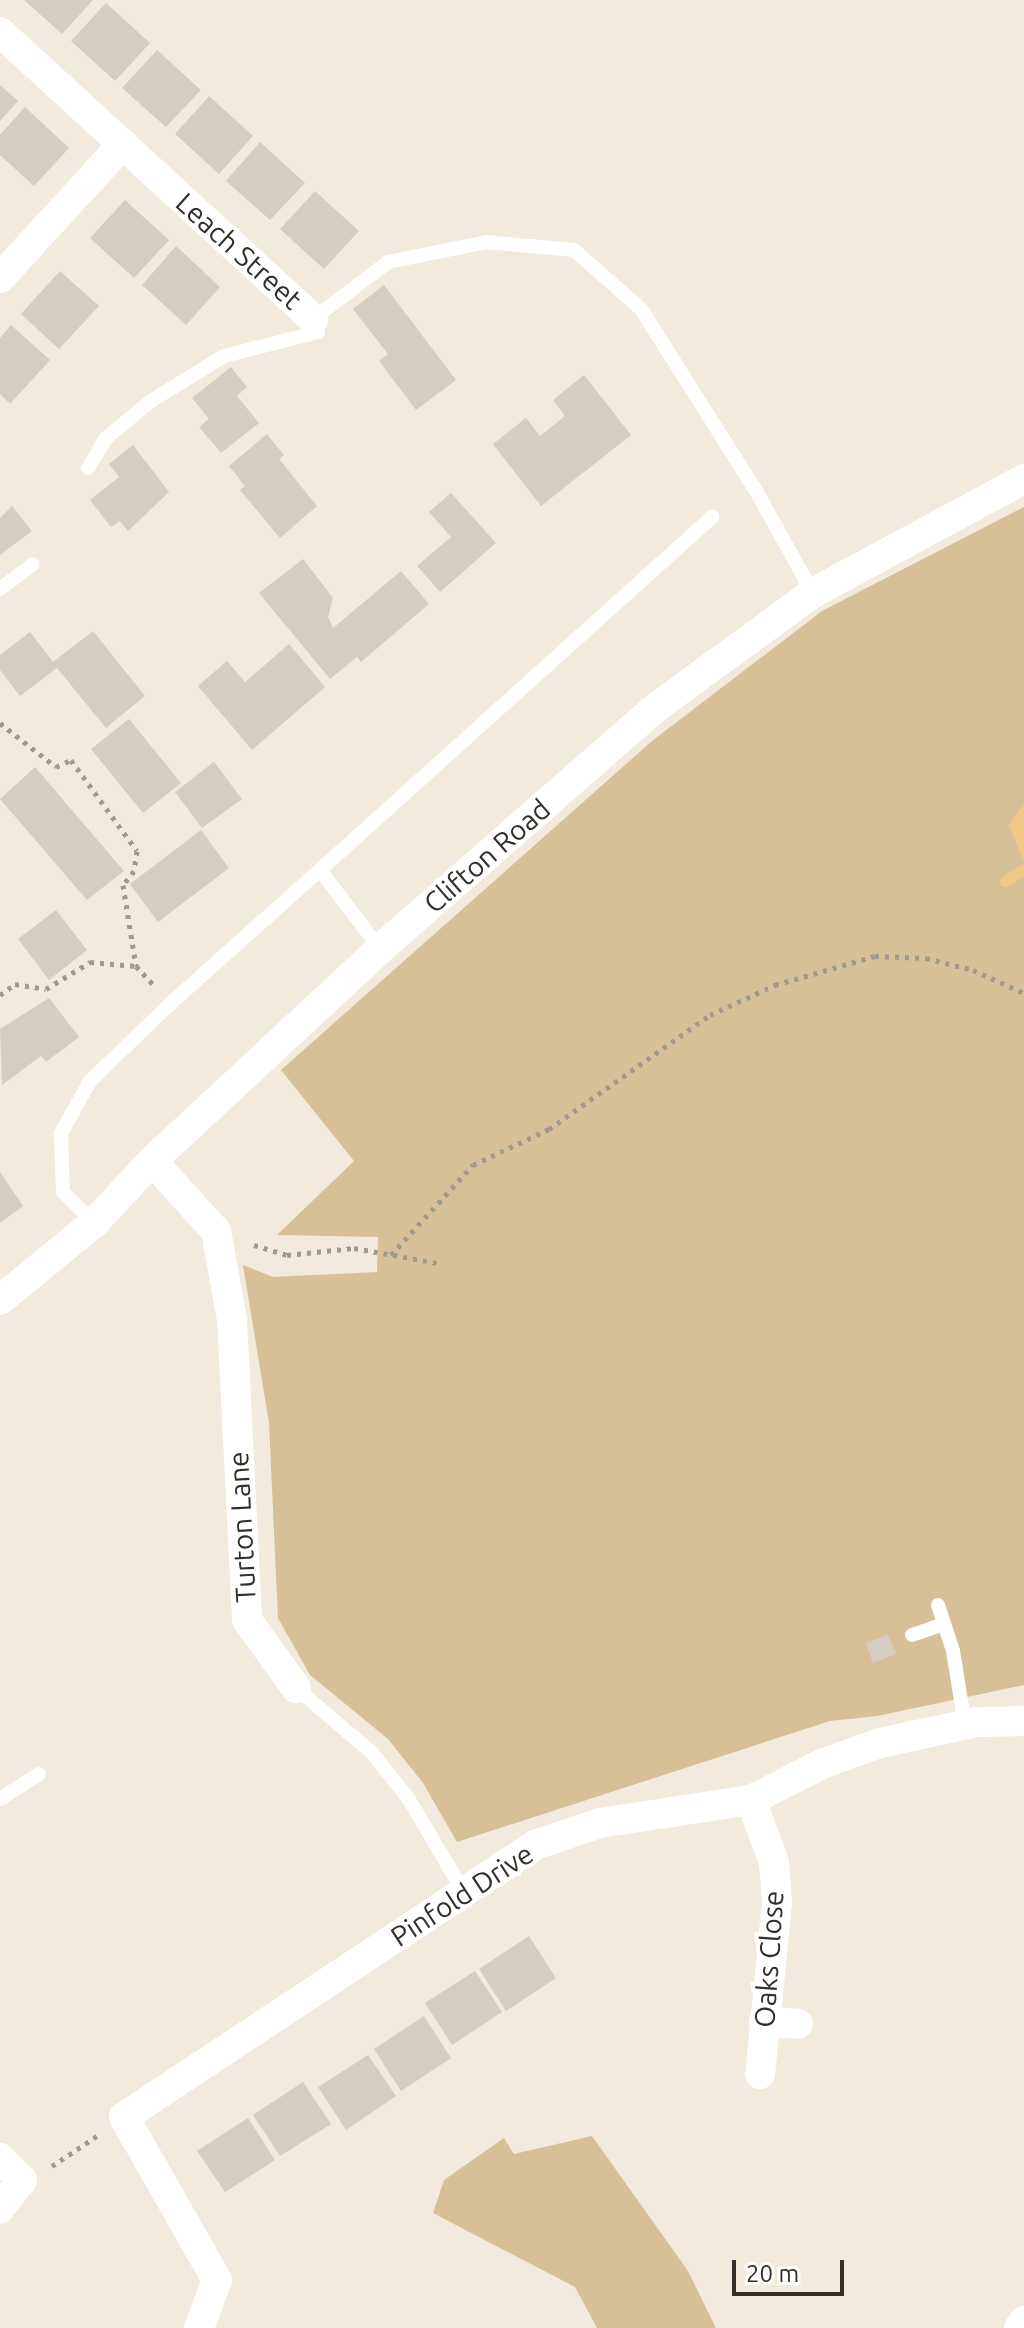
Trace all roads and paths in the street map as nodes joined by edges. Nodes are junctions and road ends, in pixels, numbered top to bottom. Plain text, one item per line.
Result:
1 (0, 32) edge
2 (123, 144) junction
3 (0, 278) edge
4 (316, 326) junction
5 (88, 468) dead end
6 (1024, 479) edge
7 (712, 517) dead end
8 (33, 564) dead end
9 (0, 589) edge
10 (813, 593) junction
11 (0, 723) edge
12 (320, 870) junction
13 (380, 949) junction
14 (136, 966) junction
15 (1024, 993) edge
16 (0, 995) edge
17 (171, 1003) junction
18 (152, 1161) junction
19 (94, 1223) junction
20 (216, 1231) junction
21 (391, 1255) junction
22 (437, 1263) dead end
23 (0, 1300) edge
24 (938, 1605) dead end
25 (944, 1624) junction
26 (912, 1635) dead end
27 (296, 1688) joint
28 (1024, 1721) edge
29 (965, 1725) junction
30 (39, 1774) dead end
31 (0, 1799) edge
32 (751, 1800) junction
33 (462, 1889) junction
34 (764, 2022) junction
35 (798, 2024) dead end
36 (760, 2074) dead end
37 (124, 2117) junction
38 (0, 2158) edge
39 (22, 2180) junction
40 (0, 2208) edge
41 (1024, 2321) edge
42 (199, 2328) edge
43 (1019, 2328) edge

1 - 2 street, Leach Street
2 - 3 street
2 - 4 street, Leach Street
4 - 5 lane
4 - 10 lane, Leach Street
6 - 10 street, Clifton Road
7 - 12 lane
8 - 9 lane
10 - 13 street, Clifton Road
11 - 14 path
12 - 13 lane
12 - 17 lane
13 - 18 street, Clifton Road
14 - 16 path
14 - 17 path
15 - 21 path
17 - 19 lane
18 - 19 street, Clifton Road
18 - 20 street
19 - 23 street, Clifton Road
20 - 21 path
20 - 27 street, Turton Lane
21 - 22 path
24 - 25 lane
25 - 26 lane
25 - 29 lane
27 - 33 lane, Turton Lane
28 - 29 street, Pinfold Drive
29 - 32 street, Pinfold Drive
30 - 31 lane
32 - 33 street, Pinfold Drive
32 - 34 street, Oaks Close
33 - 37 street, Pinfold Drive
34 - 35 street
34 - 36 street, Oaks Close
37 - 39 path
37 - 42 street
38 - 39 street
39 - 40 street
41 - 43 street

